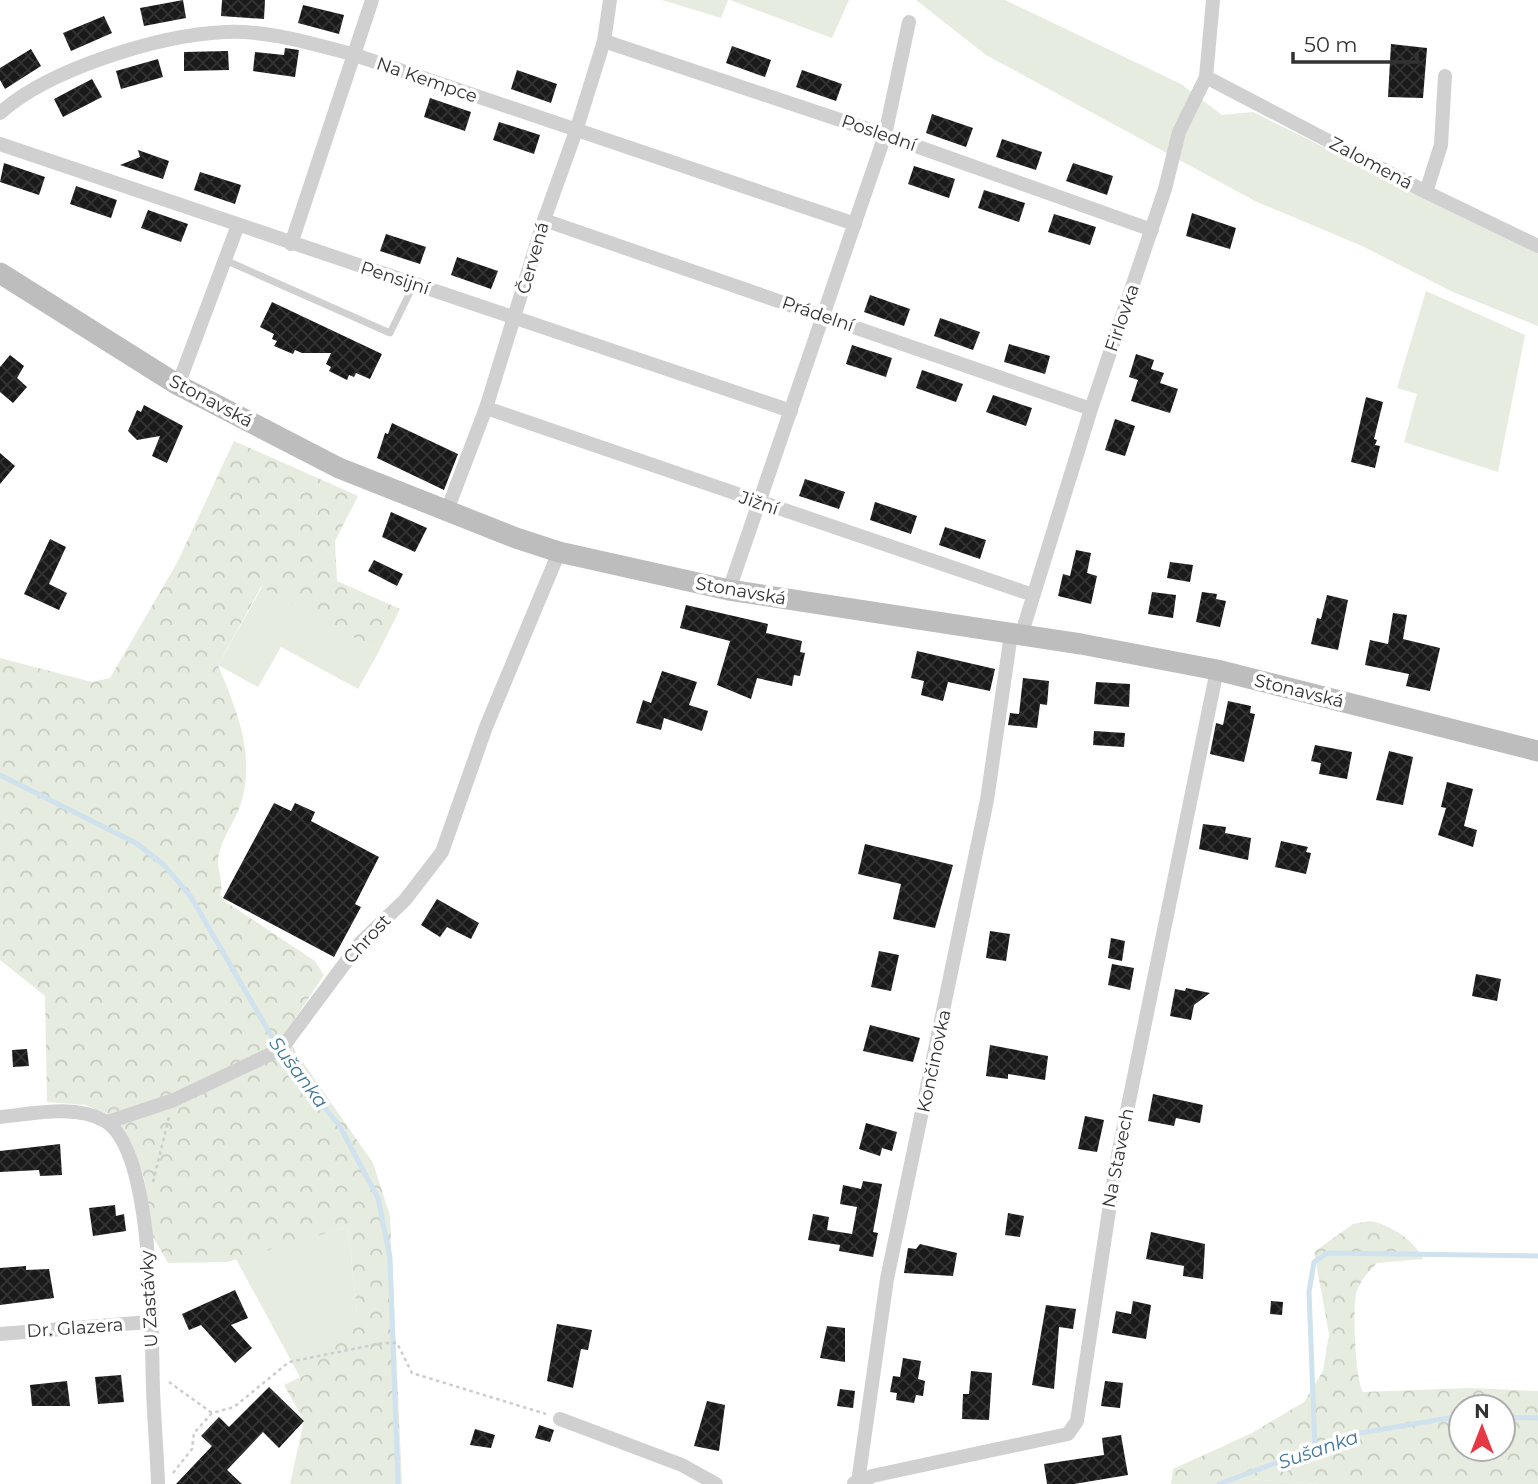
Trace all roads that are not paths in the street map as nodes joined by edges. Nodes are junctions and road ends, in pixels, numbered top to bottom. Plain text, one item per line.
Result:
1 (372, 0) edge
2 (610, 0) edge
3 (1213, 0) edge
4 (909, 22) dead end
5 (604, 41) junction
6 (352, 54) junction
7 (1446, 76) dead end
8 (1206, 77) junction
9 (0, 113) edge
10 (576, 131) junction
11 (885, 135) junction
12 (0, 144) edge
13 (1426, 192) junction
14 (544, 220) junction
15 (855, 224) junction
16 (238, 225) junction
17 (1152, 229) junction
18 (291, 244) junction
19 (1538, 246) edge
20 (225, 260) junction
21 (0, 273) edge
22 (414, 284) junction
23 (822, 316) junction
24 (516, 317) junction
25 (178, 384) junction
26 (486, 408) junction
27 (1091, 409) junction
28 (790, 411) junction
29 (760, 503) junction
30 (446, 513) junction
31 (559, 552) junction
32 (729, 590) junction
33 (1033, 596) junction
34 (1016, 635) junction
35 (1217, 670) junction
36 (1538, 751) edge
37 (0, 1117) edge
38 (108, 1122) junction
39 (149, 1322) junction
40 (0, 1334) edge
41 (560, 1419) road end
42 (857, 1483) edge
43 (158, 1484) edge
44 (716, 1484) edge

1 - 6 street
2 - 5 street, Červená
3 - 8 street, Firlovka
4 - 11 street
5 - 10 street, Červená
5 - 11 street, Poslední
6 - 9 street, Na Kempce
6 - 10 street, Na Kempce
6 - 18 street
7 - 13 street
8 - 13 street, Zalomená
8 - 17 street, Firlovka
10 - 14 street, Červená
10 - 15 street, Na Kempce
11 - 15 street
11 - 17 street, Poslední
12 - 16 street, Pensijní
13 - 19 street, Zalomená
14 - 23 street, Prádelní
14 - 24 street, Červená
15 - 23 street
16 - 18 street, Pensijní
16 - 20 street
17 - 27 street, Firlovka
18 - 22 street, Pensijní
20 - 22 lane
20 - 25 street
21 - 25 main road, Stonavská
22 - 24 street, Pensijní
23 - 27 street, Prádelní
23 - 28 street
24 - 26 street, Červená
24 - 28 street, Pensijní
25 - 30 main road, Stonavská
26 - 29 street, Jižní
26 - 30 street, Červená
27 - 33 street, Firlovka
28 - 29 street
29 - 32 street
29 - 33 street, Jižní
30 - 31 main road, Stonavská
31 - 32 main road, Stonavská
31 - 38 street, Chrost
32 - 34 main road, Stonavská
33 - 34 street, Firlovka
34 - 35 main road, Stonavská
34 - 42 street, Končinovka
35 - 36 main road, Stonavská
35 - 42 street, Na Stavech
37 - 38 street
38 - 39 street, U Zastávky
39 - 40 street, Dr. Glazera
39 - 43 street, U Zastávky
41 - 44 street

